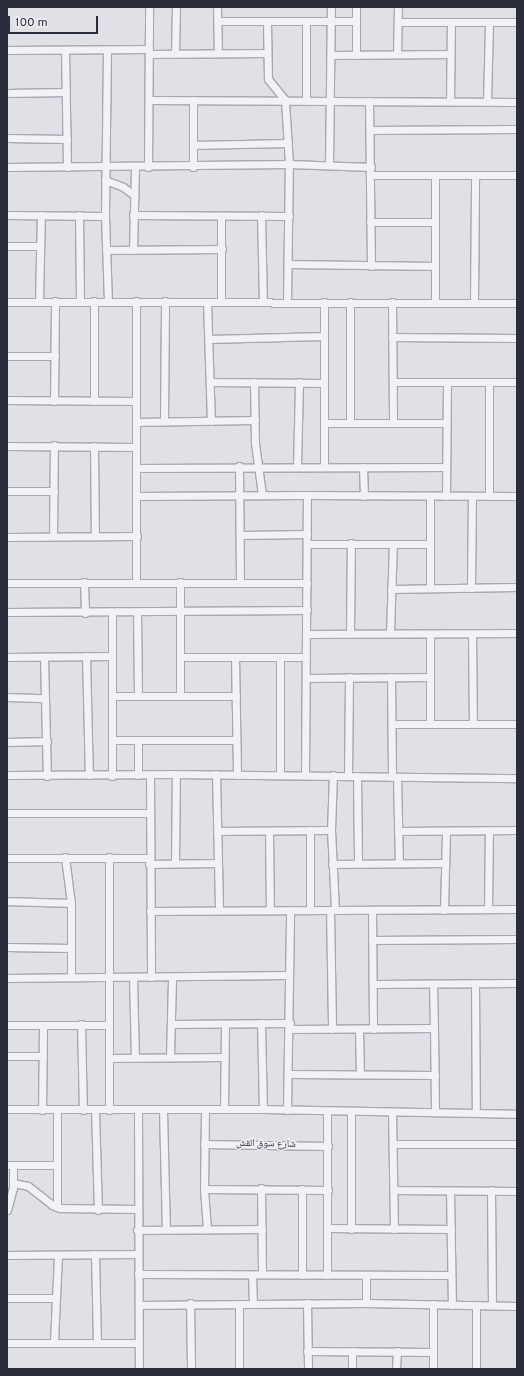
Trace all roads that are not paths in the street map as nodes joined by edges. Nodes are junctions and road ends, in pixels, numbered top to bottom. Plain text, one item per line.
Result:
1 (148, 7) edge
2 (176, 7) edge
3 (217, 7) edge
4 (331, 7) edge
5 (356, 7) edge
6 (398, 7) edge
7 (218, 21) junction
8 (267, 21) junction
9 (306, 21) junction
10 (331, 21) junction
11 (356, 21) junction
12 (398, 22) junction
13 (450, 22) junction
14 (489, 22) junction
15 (517, 22) edge
16 (7, 50) edge
17 (65, 50) junction
18 (107, 50) junction
19 (149, 52) junction
20 (218, 53) junction
21 (267, 53) junction
22 (175, 54) junction
23 (397, 54) junction
24 (450, 54) junction
25 (331, 55) junction
26 (356, 55) junction
27 (66, 92) junction
28 (7, 93) edge
29 (149, 100) junction
30 (193, 100) junction
31 (285, 100) junction
32 (306, 100) junction
33 (331, 101) junction
34 (369, 101) junction
35 (450, 101) junction
36 (487, 101) junction
37 (517, 102) edge
38 (517, 129) edge
39 (370, 130) junction
40 (7, 138) edge
41 (67, 139) junction
42 (288, 143) junction
43 (193, 145) junction
44 (289, 164) junction
45 (329, 165) junction
46 (7, 167) edge
47 (67, 167) junction
48 (135, 167) junction
49 (148, 167) junction
50 (193, 167) junction
51 (106, 168) junction
52 (370, 171) junction
53 (435, 175) junction
54 (475, 175) junction
55 (517, 175) edge
56 (105, 180) junction
57 (134, 196) junction
58 (7, 215) edge
59 (41, 215) junction
60 (79, 215) junction
61 (133, 215) junction
62 (261, 215) junction
63 (105, 216) junction
64 (221, 216) junction
65 (289, 216) junction
66 (370, 222) junction
67 (435, 222) junction
68 (7, 246) edge
69 (40, 246) junction
70 (222, 249) junction
71 (106, 250) junction
72 (133, 250) junction
73 (290, 264) junction
74 (371, 266) junction
75 (435, 266) junction
76 (39, 301) junction
77 (55, 301) junction
78 (80, 301) junction
79 (94, 301) junction
80 (108, 301) junction
81 (136, 301) junction
82 (165, 301) junction
83 (7, 302) edge
84 (207, 302) junction
85 (221, 302) junction
86 (263, 302) junction
87 (288, 302) junction
88 (324, 302) junction
89 (350, 302) junction
90 (392, 302) junction
91 (435, 302) junction
92 (474, 302) junction
93 (517, 303) edge
94 (324, 336) junction
95 (392, 337) junction
96 (517, 338) edge
97 (209, 339) junction
98 (7, 356) edge
99 (55, 356) junction
100 (210, 382) junction
101 (254, 382) junction
102 (299, 382) junction
103 (393, 382) junction
104 (490, 382) junction
105 (517, 382) edge
106 (324, 383) junction
107 (446, 383) junction
108 (7, 400) edge
109 (54, 401) junction
110 (94, 401) junction
111 (136, 401) junction
112 (255, 420) junction
113 (164, 421) junction
114 (211, 421) junction
115 (136, 422) junction
116 (393, 422) junction
117 (324, 423) junction
118 (350, 423) junction
119 (445, 423) junction
120 (54, 445) junction
121 (7, 446) edge
122 (94, 446) junction
123 (136, 447) junction
124 (239, 466) junction
125 (258, 466) junction
126 (298, 466) junction
127 (324, 467) junction
128 (363, 467) junction
129 (445, 467) junction
130 (136, 468) junction
131 (7, 491) edge
132 (54, 491) junction
133 (241, 495) junction
134 (262, 495) junction
135 (307, 495) junction
136 (136, 496) junction
137 (364, 496) junction
138 (430, 496) junction
139 (446, 496) junction
140 (472, 496) junction
141 (489, 496) junction
142 (517, 496) edge
143 (307, 534) junction
144 (241, 535) junction
145 (7, 536) edge
146 (53, 536) junction
147 (95, 536) junction
148 (137, 536) junction
149 (351, 543) junction
150 (307, 544) junction
151 (393, 544) junction
152 (430, 544) junction
153 (136, 581) junction
154 (240, 581) junction
155 (7, 582) edge
156 (84, 582) junction
157 (180, 582) junction
158 (307, 583) junction
159 (517, 587) edge
160 (430, 588) junction
161 (471, 588) junction
162 (391, 589) junction
163 (307, 610) junction
164 (7, 612) edge
165 (137, 612) junction
166 (180, 612) junction
167 (85, 613) junction
168 (112, 613) junction
169 (390, 633) junction
170 (517, 633) edge
171 (307, 634) junction
172 (350, 634) junction
173 (430, 634) junction
174 (472, 634) junction
175 (86, 656) junction
176 (112, 656) junction
177 (7, 657) edge
178 (44, 657) junction
179 (180, 657) junction
180 (236, 657) junction
181 (280, 657) junction
182 (306, 657) junction
183 (391, 677) junction
184 (430, 677) junction
185 (306, 678) junction
186 (349, 678) junction
187 (138, 695) junction
188 (112, 696) junction
189 (180, 696) junction
190 (236, 696) junction
191 (7, 697) edge
192 (45, 698) junction
193 (430, 723) junction
194 (473, 723) junction
195 (392, 724) junction
196 (517, 724) edge
197 (112, 740) junction
198 (236, 740) junction
199 (47, 741) junction
200 (138, 741) junction
201 (7, 742) edge
202 (176, 774) junction
203 (216, 774) junction
204 (89, 775) junction
205 (138, 775) junction
206 (150, 775) junction
207 (237, 775) junction
208 (280, 775) junction
209 (305, 775) junction
210 (333, 775) junction
211 (7, 776) edge
212 (47, 776) junction
213 (112, 776) junction
214 (348, 776) junction
215 (357, 776) junction
216 (394, 777) junction
217 (517, 778) edge
218 (7, 813) edge
219 (148, 813) junction
220 (310, 830) junction
221 (331, 830) junction
222 (489, 830) junction
223 (517, 830) edge
224 (217, 831) junction
225 (269, 831) junction
226 (398, 831) junction
227 (446, 831) junction
228 (65, 857) junction
229 (109, 857) junction
230 (7, 858) edge
231 (149, 861) junction
232 (358, 862) junction
233 (175, 863) junction
234 (217, 863) junction
235 (399, 863) junction
236 (445, 863) junction
237 (332, 864) junction
238 (7, 901) edge
239 (71, 903) junction
240 (488, 909) junction
241 (517, 909) edge
242 (219, 910) junction
243 (270, 910) junction
244 (290, 910) junction
245 (310, 910) junction
246 (333, 910) junction
247 (372, 910) junction
248 (444, 910) junction
249 (150, 912) junction
250 (517, 939) edge
251 (372, 940) junction
252 (7, 947) edge
253 (70, 948) junction
254 (289, 975) junction
255 (71, 977) junction
256 (109, 977) junction
257 (134, 977) junction
258 (150, 977) junction
259 (172, 977) junction
260 (7, 978) edge
261 (517, 983) edge
262 (373, 984) junction
263 (433, 984) junction
264 (475, 984) junction
265 (261, 1023) junction
266 (81, 1024) junction
267 (171, 1024) junction
268 (225, 1024) junction
269 (43, 1025) junction
270 (108, 1025) junction
271 (7, 1026) edge
272 (290, 1026) junction
273 (434, 1028) junction
274 (332, 1029) junction
275 (373, 1029) junction
276 (359, 1030) junction
277 (7, 1056) edge
278 (43, 1056) junction
279 (170, 1056) junction
280 (224, 1056) junction
281 (135, 1057) junction
282 (108, 1058) junction
283 (288, 1074) junction
284 (360, 1074) junction
285 (436, 1075) junction
286 (58, 1109) junction
287 (224, 1109) junction
288 (263, 1109) junction
289 (7, 1110) edge
290 (42, 1110) junction
291 (83, 1110) junction
292 (95, 1110) junction
293 (109, 1110) junction
294 (138, 1110) junction
295 (163, 1110) junction
296 (205, 1110) junction
297 (287, 1110) junction
298 (327, 1111) junction
299 (351, 1112) junction
300 (392, 1112) junction
301 (435, 1112) junction
302 (476, 1113) junction
303 (517, 1114) edge
304 (204, 1144) junction
305 (394, 1144) junction
306 (517, 1144) edge
307 (328, 1146) junction
308 (10, 1165) edge
309 (56, 1165) junction
310 (14, 1182) junction
311 (261, 1188) junction
312 (204, 1189) junction
313 (302, 1189) junction
314 (328, 1190) junction
315 (394, 1190) junction
316 (491, 1190) junction
317 (517, 1190) edge
318 (450, 1191) junction
319 (57, 1207) junction
320 (137, 1209) junction
321 (7, 1210) edge
322 (98, 1210) junction
323 (328, 1228) junction
324 (166, 1229) junction
325 (207, 1229) junction
326 (262, 1229) junction
327 (352, 1229) junction
328 (394, 1229) junction
329 (451, 1229) junction
330 (138, 1230) junction
331 (95, 1254) junction
332 (138, 1254) junction
333 (7, 1255) edge
334 (58, 1255) junction
335 (138, 1274) junction
336 (262, 1274) junction
337 (252, 1275) junction
338 (302, 1275) junction
339 (327, 1275) junction
340 (450, 1275) junction
341 (366, 1276) junction
342 (7, 1298) edge
343 (55, 1298) junction
344 (190, 1303) junction
345 (253, 1303) junction
346 (307, 1303) junction
347 (366, 1303) junction
348 (239, 1304) junction
349 (433, 1304) junction
350 (139, 1305) junction
351 (452, 1305) junction
352 (476, 1305) junction
353 (492, 1305) junction
354 (517, 1306) edge
355 (54, 1341) junction
356 (7, 1343) edge
357 (97, 1343) junction
358 (138, 1343) junction
359 (352, 1350) junction
360 (307, 1351) junction
361 (397, 1351) junction
362 (432, 1352) junction
363 (139, 1369) edge
364 (191, 1369) edge
365 (239, 1369) edge
366 (308, 1369) edge
367 (352, 1369) edge
368 (396, 1369) edge
369 (433, 1369) edge
370 (476, 1369) edge

1 - 19 street
2 - 22 street
3 - 7 street
4 - 10 street
5 - 11 street
6 - 12 street
7 - 8 street
7 - 20 street
8 - 9 street
8 - 21 street
9 - 10 street
9 - 32 street
10 - 11 street
10 - 25 street
11 - 26 street
12 - 13 street
12 - 23 street
13 - 14 street
13 - 24 street
14 - 15 street
14 - 36 street
16 - 17 street
17 - 18 street
17 - 27 street
18 - 19 street
18 - 51 street
19 - 22 street
19 - 29 street
20 - 21 street
20 - 22 street
21 - 31 street
23 - 24 street
23 - 26 street
24 - 35 street
25 - 26 street
25 - 33 street
27 - 28 street
27 - 41 street
29 - 30 street
29 - 49 street
30 - 31 street
30 - 43 street
31 - 32 street
31 - 42 street
32 - 33 street
33 - 34 street
33 - 45 street
34 - 35 street
34 - 39 street
35 - 36 street
36 - 37 street
38 - 39 street
39 - 52 street
40 - 41 street
41 - 47 street
42 - 43 street
42 - 44 street
43 - 50 street
44 - 45 street
44 - 50 street
44 - 65 street
45 - 52 street
46 - 47 street
47 - 51 street
48 - 49 street
48 - 51 street
48 - 57 street
49 - 50 street
51 - 56 street
52 - 53 street
52 - 66 street
53 - 54 street
53 - 67 street
54 - 55 street
54 - 92 street
56 - 57 street
56 - 63 street
57 - 61 street
58 - 59 street
59 - 60 street
59 - 69 street
60 - 63 street
60 - 78 street
61 - 64 street
61 - 72 street
62 - 64 street
62 - 65 street
62 - 86 street
63 - 71 street
64 - 70 street
65 - 73 street
66 - 67 street
66 - 74 street
67 - 75 street
68 - 69 street
69 - 76 street
70 - 72 street
70 - 85 street
71 - 72 street
71 - 80 street
73 - 74 street
73 - 87 street
74 - 75 street
75 - 91 street
76 - 77 street
76 - 83 street
77 - 78 street
77 - 99 street
78 - 79 street
79 - 80 street
79 - 110 street
80 - 81 street
81 - 82 street
81 - 111 street
82 - 84 street
82 - 113 street
84 - 85 street
84 - 97 street
85 - 86 street
86 - 87 street
87 - 88 street
88 - 89 street
88 - 94 street
89 - 90 street
89 - 118 street
90 - 91 street
90 - 95 street
91 - 92 street
92 - 93 street
94 - 97 street
94 - 106 street
95 - 96 street
95 - 103 street
97 - 100 street
98 - 99 street
99 - 109 street
100 - 101 street
100 - 114 street
101 - 102 street
101 - 112 street
102 - 106 street
102 - 126 street
103 - 107 street
103 - 116 street
104 - 105 street
104 - 107 street
104 - 141 street
106 - 117 street
107 - 119 street
108 - 109 street
109 - 110 street
110 - 111 street
111 - 115 street
112 - 114 street
112 - 125 street
113 - 114 street
113 - 115 street
115 - 123 street
116 - 118 street
116 - 119 street
117 - 118 street
117 - 127 street
119 - 129 street
120 - 121 street
120 - 122 street
120 - 132 street
122 - 123 street
122 - 147 street
123 - 130 street
124 - 125 street
124 - 130 street
124 - 133 street
125 - 126 street
125 - 134 street
126 - 127 street
127 - 128 street
128 - 129 street
128 - 137 street
129 - 139 street
130 - 136 street
131 - 132 street
132 - 146 street
133 - 134 street
133 - 136 street
133 - 144 street
134 - 135 street
135 - 137 street
135 - 143 street
136 - 148 street
137 - 138 street
138 - 139 street
138 - 152 street
139 - 140 street
140 - 141 street
140 - 161 street
141 - 142 street
143 - 144 street
143 - 150 street
144 - 154 street
145 - 146 street
146 - 147 street
147 - 148 street
148 - 153 street
149 - 150 street
149 - 151 street
149 - 172 street
150 - 158 street
151 - 152 street
151 - 162 street
152 - 160 street
153 - 156 street
153 - 157 street
154 - 157 street
154 - 158 street
155 - 156 street
156 - 167 street
157 - 166 street
158 - 163 street
159 - 161 street
160 - 161 street
160 - 162 street
162 - 169 street
163 - 166 street
163 - 171 street
164 - 167 street
165 - 166 street
165 - 168 street
165 - 187 street
166 - 179 street
167 - 168 street
168 - 176 street
169 - 172 street
169 - 173 street
170 - 174 street
171 - 172 street
171 - 182 street
173 - 174 street
173 - 184 street
174 - 194 street
175 - 176 street
175 - 178 street
175 - 204 street
176 - 188 street
177 - 178 street
178 - 192 street
179 - 180 street
179 - 189 street
180 - 181 street
180 - 190 street
181 - 182 street
181 - 208 street
182 - 185 street
183 - 184 street
183 - 186 street
183 - 195 street
184 - 193 street
185 - 186 street
185 - 209 street
186 - 214 street
187 - 188 street
187 - 189 street
188 - 197 street
189 - 190 street
190 - 198 street
191 - 192 street
192 - 199 street
193 - 194 street
193 - 195 street
194 - 196 street
195 - 216 street
197 - 200 street
197 - 213 street
198 - 200 street
198 - 207 street
199 - 201 street
199 - 212 street
200 - 205 street
202 - 203 street
202 - 206 street
202 - 233 street
203 - 207 street
203 - 224 street
204 - 212 street
204 - 213 street
205 - 206 street
205 - 213 street
206 - 219 street
207 - 208 street
208 - 209 street
209 - 210 street
210 - 214 street
210 - 221 street
211 - 212 street
214 - 215 street
215 - 216 street
215 - 232 street
216 - 217 street
216 - 226 street
218 - 219 street
219 - 231 street
220 - 221 street
220 - 225 street
220 - 245 street
221 - 237 street
222 - 223 street
222 - 227 street
222 - 240 street
224 - 225 street
224 - 234 street
225 - 243 street
226 - 227 street
226 - 235 street
227 - 236 street
228 - 229 street
228 - 230 street
228 - 239 street
229 - 231 street
229 - 256 street
231 - 233 street
231 - 249 street
232 - 235 street
232 - 237 street
233 - 234 street
234 - 242 street
235 - 236 street
236 - 248 street
237 - 246 street
238 - 239 street
239 - 253 street
240 - 241 street
240 - 248 street
242 - 243 street
242 - 249 street
243 - 244 street
244 - 245 street
244 - 254 street
245 - 246 street
246 - 247 street
246 - 274 street
247 - 248 street
247 - 251 street
249 - 258 street
250 - 251 street
251 - 262 street
252 - 253 street
253 - 255 street
254 - 259 street
254 - 272 street
255 - 256 street
255 - 260 street
256 - 257 street
256 - 270 street
257 - 258 street
257 - 281 street
258 - 259 street
259 - 267 street
261 - 264 street
262 - 263 street
262 - 275 street
263 - 264 street
263 - 273 street
264 - 302 street
265 - 268 street
265 - 272 street
265 - 288 street
266 - 269 street
266 - 270 street
266 - 291 street
267 - 268 street
267 - 279 street
268 - 280 street
269 - 271 street
269 - 278 street
270 - 282 street
272 - 274 street
272 - 283 street
273 - 275 street
273 - 285 street
274 - 276 street
275 - 276 street
276 - 284 street
277 - 278 street
278 - 290 street
279 - 280 street
279 - 281 street
280 - 287 street
281 - 282 street
282 - 293 street
283 - 284 street
283 - 297 street
284 - 285 street
285 - 301 street
286 - 290 street
286 - 291 street
286 - 309 street
287 - 288 street
287 - 296 street
288 - 297 street
289 - 290 street
291 - 292 street
292 - 293 street
292 - 322 street
293 - 294 street
294 - 295 street
294 - 320 street
295 - 296 street
295 - 324 street
296 - 304 street
297 - 298 street
298 - 299 street
298 - 307 street
299 - 300 street
299 - 327 street
300 - 301 street
300 - 305 street
301 - 302 street
302 - 303 street
304 - 307 street, شارع سوق القش
304 - 312 street
305 - 306 street
305 - 315 street
307 - 314 street
308 - 309 street
308 - 310 street
309 - 319 street
310 - 319 street
310 - 321 street
311 - 312 street
311 - 313 street
311 - 326 street
312 - 325 street
313 - 314 street
313 - 338 street
314 - 323 street
315 - 318 street
315 - 328 street
316 - 317 street
316 - 318 street
316 - 353 street
318 - 329 street
319 - 322 street
320 - 322 street
320 - 330 street
323 - 327 street
323 - 339 street
324 - 325 street
324 - 330 street
325 - 326 street
326 - 336 street
327 - 328 street
328 - 329 street
329 - 340 street
330 - 332 street
331 - 332 street
331 - 334 street
331 - 357 street
332 - 335 street
333 - 334 street
334 - 343 street
335 - 337 street
335 - 350 street
336 - 337 street
336 - 338 street
337 - 345 street
338 - 339 street
339 - 341 street
340 - 341 street
340 - 351 street
341 - 347 street
342 - 343 street
343 - 355 street
344 - 348 street
344 - 350 street
344 - 364 street
345 - 346 street
345 - 348 street
346 - 347 street
346 - 360 street
347 - 349 street
348 - 365 street
349 - 351 street
349 - 362 street
350 - 358 street
351 - 352 street
352 - 353 street
352 - 370 street
353 - 354 street
355 - 356 street
355 - 357 street
357 - 358 street
358 - 363 street
359 - 360 street
359 - 361 street
359 - 367 street
360 - 366 street
361 - 362 street
361 - 368 street
362 - 369 street

